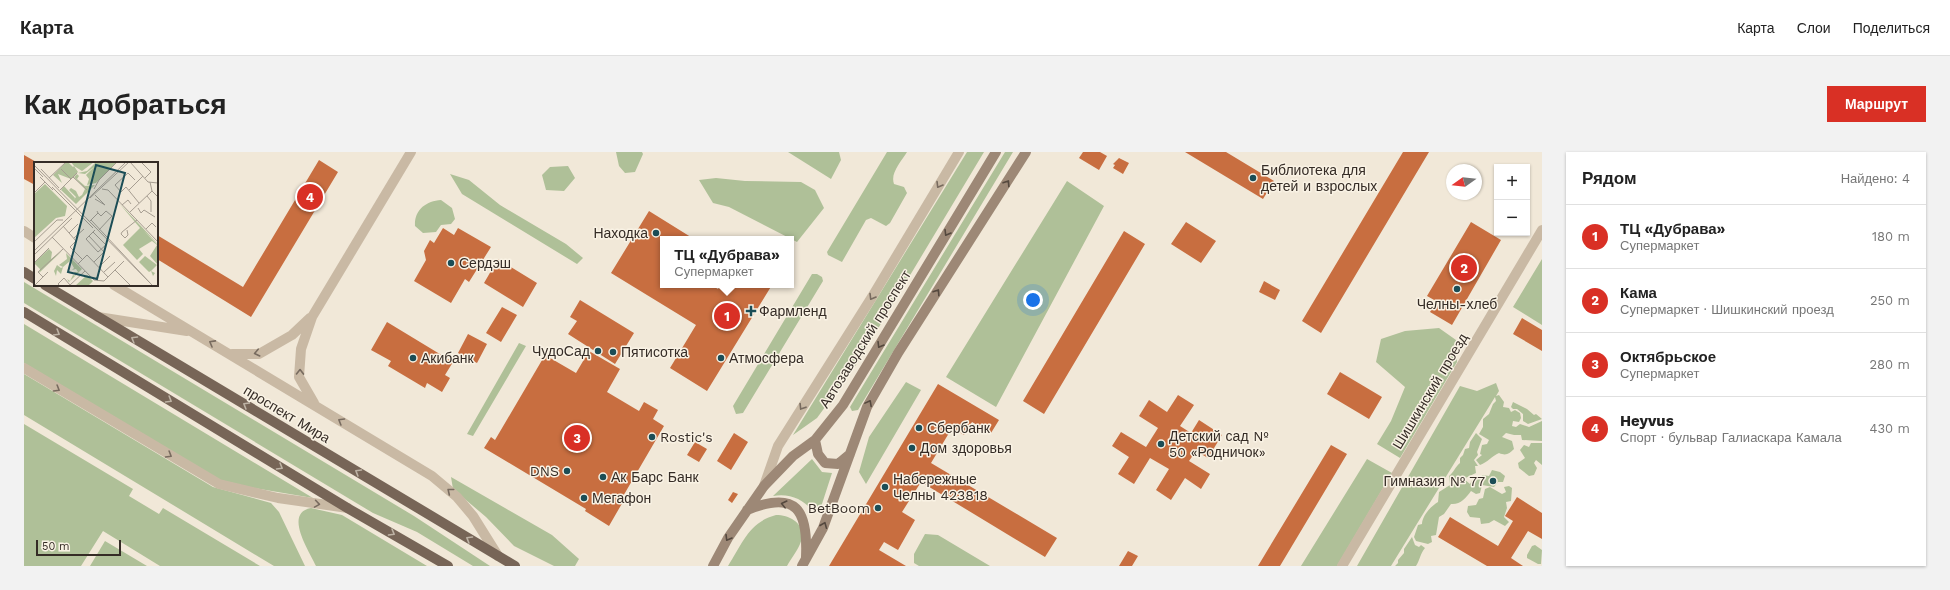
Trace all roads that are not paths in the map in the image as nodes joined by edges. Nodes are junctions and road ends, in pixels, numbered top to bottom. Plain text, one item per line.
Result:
1 (411, 152) edge
2 (959, 152) edge
3 (996, 152) edge
4 (1026, 152) edge
5 (1542, 230) edge
6 (24, 231) edge
7 (34, 237) edge
8 (24, 272) edge
9 (34, 278) edge
10 (48, 286) edge
11 (116, 286) edge
12 (24, 312) edge
13 (97, 316) junction
14 (312, 316) junction
15 (192, 332) junction
16 (232, 354) junction
17 (24, 368) edge
18 (316, 406) junction
19 (815, 440) junction
20 (850, 454) junction
21 (764, 486) junction
22 (349, 509) junction
23 (746, 511) junction
24 (498, 556) junction
25 (804, 563) edge
26 (448, 566) edge
27 (501, 566) edge
28 (515, 566) edge
29 (713, 566) edge
30 (1342, 566) edge

1 - 14 street
2 -> 21 street
3 -> 19 street, Автозаводский проспект
20 -> 4 street
5 - 30 street, Шишкинский проезд
6 - 7 street
8 - 9 main road
10 - 13 main road, проспект Мира
11 - 15 street
12 -> 22 main road
13 - 15 street
24 -> 13 main road, проспект Мира
14 -> 16 street
18 -> 14 street
16 -> 15 street
16 - 18 street
17 -> 22 street
24 -> 18 street
19 - 20 street
19 - 21 street, Автозаводский проспект
25 -> 20 street
21 - 23 street, Автозаводский проспект
22 -> 26 main road
25 -> 23 street
23 -> 29 street, Автозаводский проспект
24 - 27 main road
24 - 28 main road, проспект Мира

